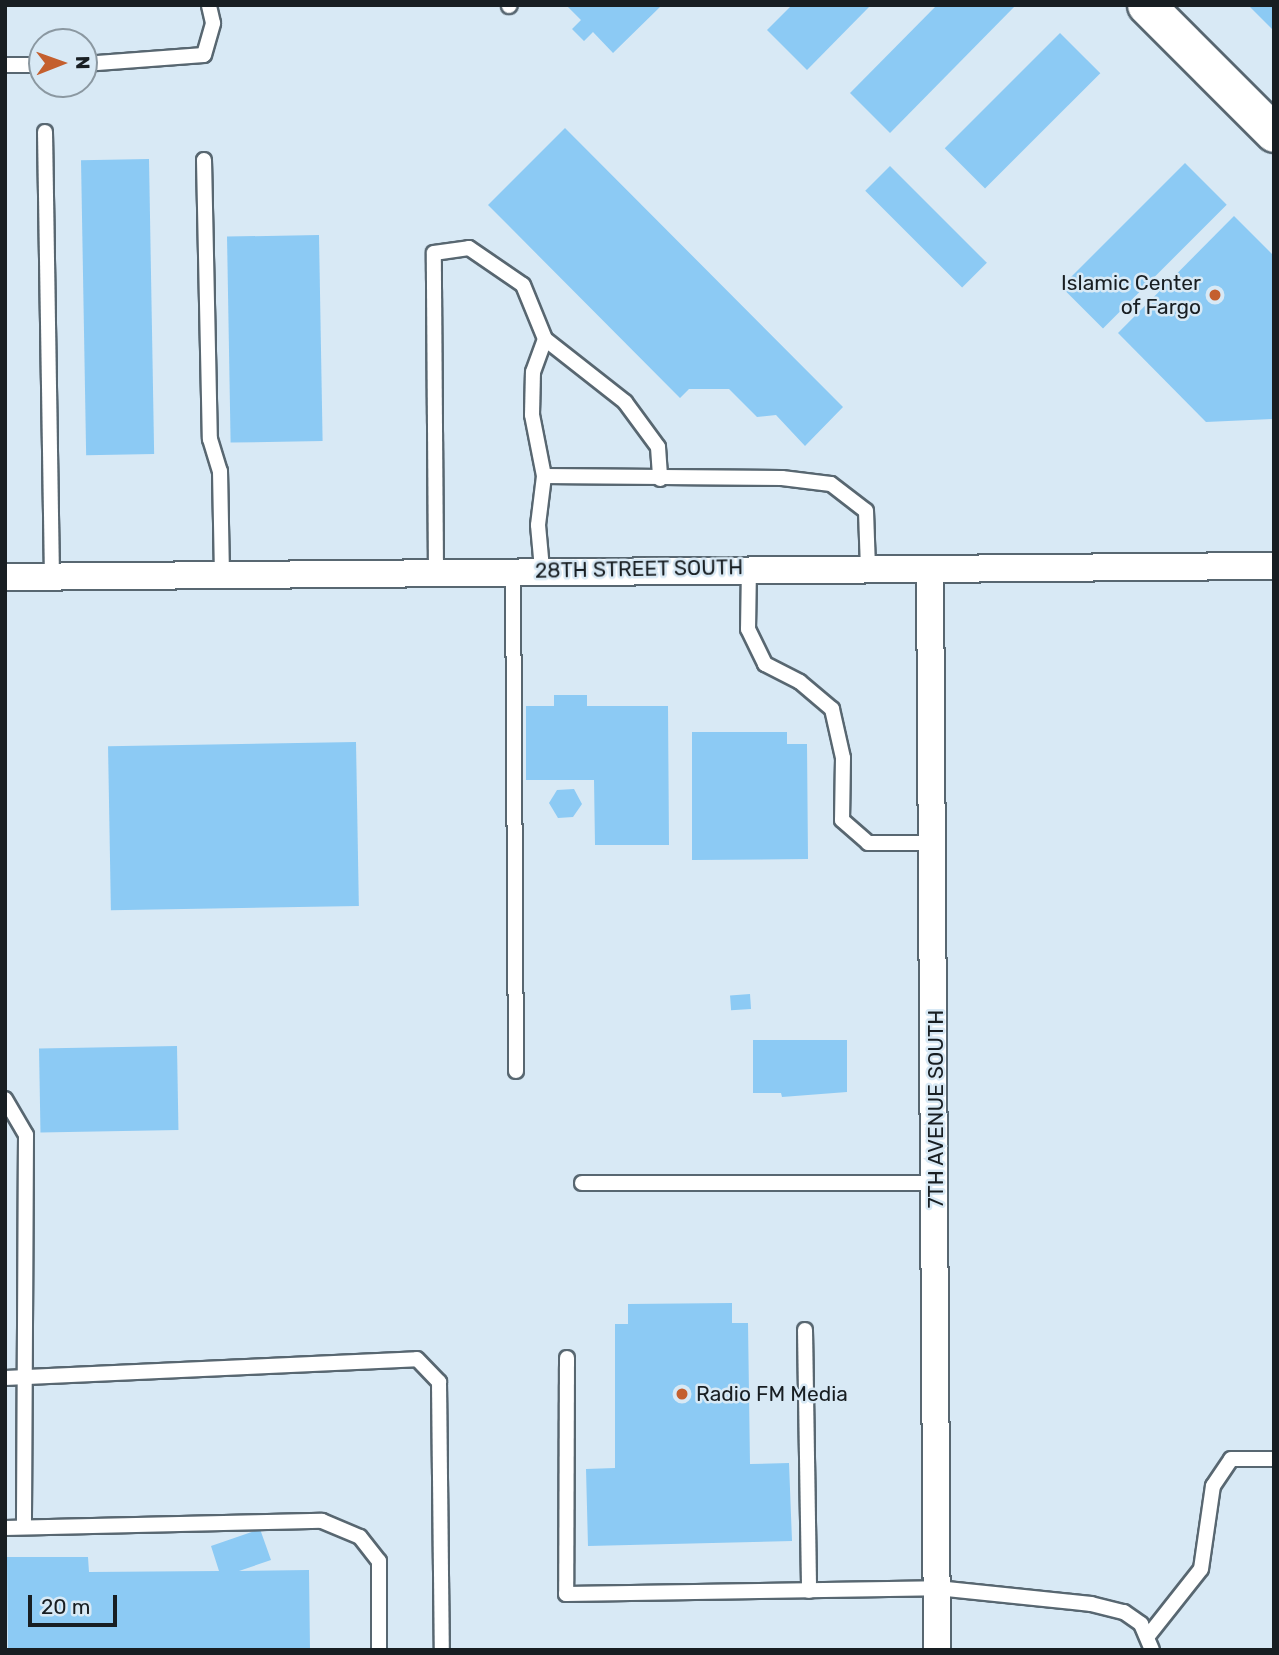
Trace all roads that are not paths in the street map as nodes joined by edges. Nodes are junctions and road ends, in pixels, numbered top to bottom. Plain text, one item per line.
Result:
1 (209, 5) edge
2 (1146, 5) edge
3 (98, 63) edge
4 (5, 65) edge
5 (28, 65) edge
6 (45, 132) dead end
7 (1274, 134) edge
8 (204, 160) dead end
9 (545, 338) junction
10 (544, 476) junction
11 (660, 479) junction
12 (1274, 566) edge
13 (749, 567) junction
14 (868, 568) junction
15 (542, 569) junction
16 (930, 569) junction
17 (513, 570) junction
18 (436, 571) junction
19 (222, 574) junction
20 (52, 576) junction
21 (5, 577) edge
22 (933, 843) junction
23 (516, 1071) dead end
24 (5, 1098) edge
25 (582, 1182) dead end
26 (937, 1183) junction
27 (805, 1330) dead end
28 (567, 1358) dead end
29 (25, 1377) junction
30 (5, 1378) edge
31 (1274, 1459) edge
32 (24, 1527) junction
33 (5, 1528) edge
34 (937, 1588) junction
35 (809, 1591) junction
36 (1150, 1643) edge
37 (379, 1650) edge
38 (442, 1650) edge
39 (937, 1650) edge

1 - 3 lane
2 - 7 street
4 - 5 lane
6 - 20 lane
8 - 19 lane
9 - 10 lane
9 - 11 lane
9 - 18 lane
10 - 11 lane
10 - 15 lane
11 - 14 lane
12 - 16 street, 28TH STREET SOUTH
13 - 14 street, 28TH STREET SOUTH
13 - 15 street, 28TH STREET SOUTH
13 - 22 lane
14 - 16 street, 28TH STREET SOUTH
15 - 17 street, 28TH STREET SOUTH
16 - 22 street, 7TH AVENUE SOUTH
17 - 18 street, 28TH STREET SOUTH
17 - 23 lane
18 - 19 street, 28TH STREET SOUTH
19 - 20 street, 28TH STREET SOUTH
20 - 21 street, 28TH STREET SOUTH
22 - 26 street, 7TH AVENUE SOUTH
24 - 29 lane
25 - 26 lane
26 - 34 street, 7TH AVENUE SOUTH
27 - 35 lane
28 - 35 lane
29 - 30 lane
29 - 32 lane
29 - 38 lane
31 - 36 lane
32 - 33 lane
32 - 37 lane
34 - 35 lane
34 - 36 lane
34 - 39 street, 7TH AVENUE SOUTH

